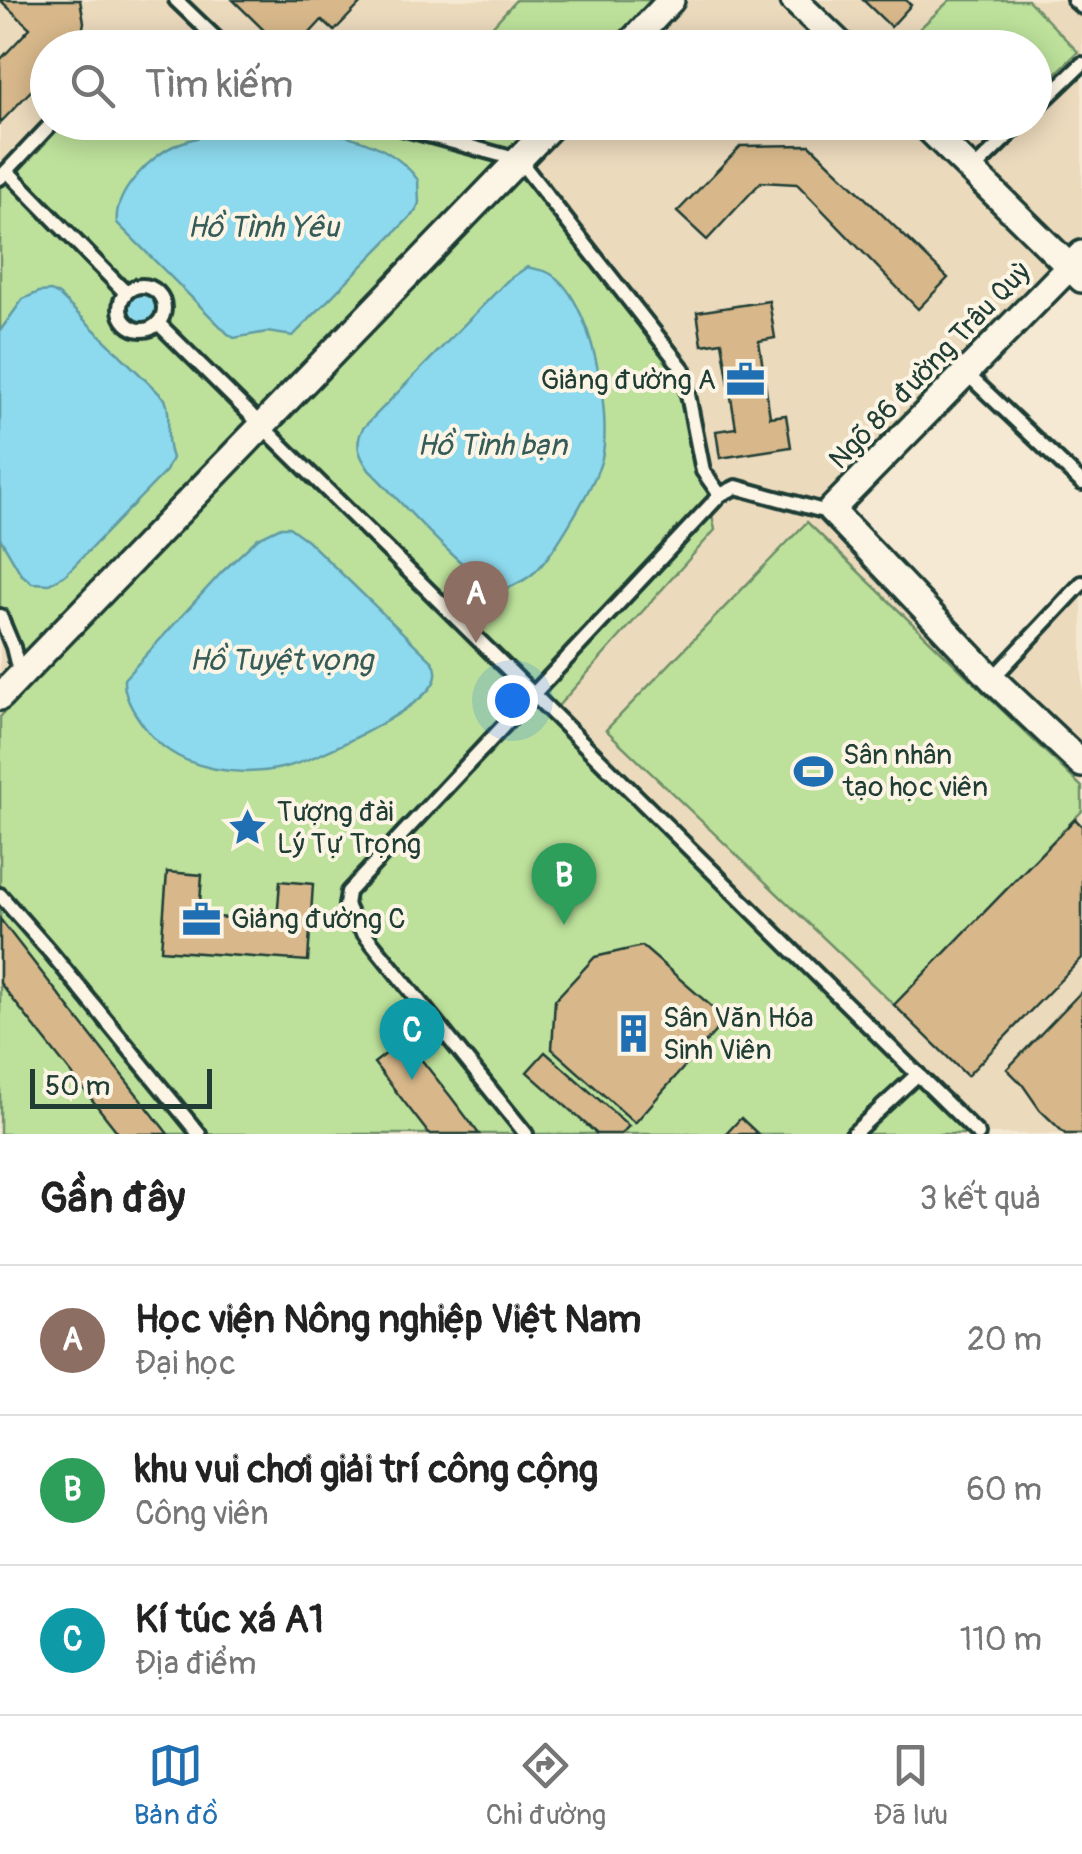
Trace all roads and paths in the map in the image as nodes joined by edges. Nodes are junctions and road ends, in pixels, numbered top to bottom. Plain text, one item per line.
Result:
1 (176, 0) edge
2 (672, 0) edge
3 (794, 0) edge
4 (1074, 0) edge
5 (1082, 7) edge
6 (207, 30) edge
7 (643, 30) edge
8 (825, 30) edge
9 (1082, 64) edge
10 (1052, 93) edge
11 (36, 140) edge
12 (446, 140) edge
13 (538, 140) edge
14 (940, 140) edge
15 (1004, 140) edge
16 (520, 160) junction
17 (972, 171) junction
18 (3, 175) edge
19 (1078, 266) edge
20 (126, 293) junction
21 (158, 323) junction
22 (966, 374) junction
23 (262, 426) junction
24 (1082, 483) edge
25 (720, 495) junction
26 (831, 510) junction
27 (1082, 583) edge
28 (0, 616) edge
29 (20, 676) junction
30 (992, 679) junction
31 (534, 695) junction
32 (0, 696) edge
33 (1080, 760) edge
34 (0, 895) edge
35 (918, 1074) junction
36 (199, 1134) edge
37 (526, 1134) edge
38 (852, 1134) edge
39 (978, 1134) edge

1 - 6 lane
2 - 7 street
3 - 8 street
4 - 5 lane
9 - 10 lane
11 - 18 lane
12 - 16 lane
13 - 16 street
14 - 17 street
15 - 17 lane
16 - 23 street
16 - 25 lane
17 - 19 street
18 - 20 lane
19 - 22 street, Ngõ 86 đường Trâu Quỳ
20 - 21 lane
20 - 21 lane
21 - 23 lane
22 - 24 lane
22 - 26 street, Ngõ 86 đường Trâu Quỳ
23 - 29 street
23 - 31 lane
25 - 26 lane
25 - 31 lane
26 - 30 street, Ngõ 86 đường Trâu Quỳ
27 - 30 lane
28 - 29 lane
29 - 32 street
30 - 33 street, Ngõ 86 đường Trâu Quỳ
31 - 35 lane
31 - 37 lane
34 - 36 lane
35 - 38 lane
35 - 39 lane

